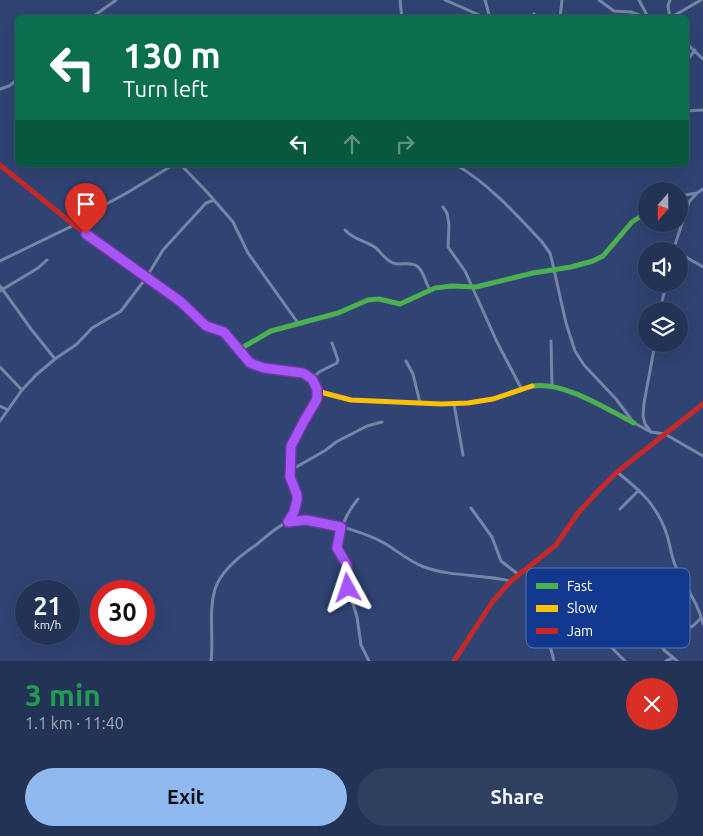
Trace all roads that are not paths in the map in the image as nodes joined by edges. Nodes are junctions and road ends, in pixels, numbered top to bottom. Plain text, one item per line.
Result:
1 (116, 0) edge
2 (400, 0) edge
3 (445, 0) edge
4 (485, 0) edge
5 (562, 0) edge
6 (600, 0) edge
7 (608, 0) edge
8 (638, 0) edge
9 (670, 0) edge
10 (701, 0) edge
11 (607, 6) junction
12 (95, 15) edge
13 (402, 15) edge
14 (481, 15) edge
15 (488, 15) edge
16 (560, 15) edge
17 (640, 15) edge
18 (646, 15) edge
19 (670, 15) edge
20 (675, 15) edge
21 (689, 45) edge
22 (695, 50) junction
23 (689, 58) edge
24 (703, 59) edge
25 (15, 81) edge
26 (0, 89) edge
27 (703, 110) edge
28 (689, 111) edge
29 (0, 165) edge
30 (170, 167) edge
31 (184, 167) edge
32 (460, 167) edge
33 (703, 190) edge
34 (697, 193) junction
35 (688, 194) edge
36 (214, 200) junction
37 (443, 207) dead end
38 (638, 218) edge
39 (74, 225) junction
40 (345, 230) dead end
41 (677, 242) edge
42 (688, 258) edge
43 (47, 260) dead end
44 (0, 261) edge
45 (703, 267) edge
46 (554, 269) junction
47 (146, 278) junction
48 (473, 288) junction
49 (1, 289) edge
50 (430, 290) junction
51 (298, 323) junction
52 (552, 341) dead end
53 (332, 343) dead end
54 (241, 350) junction
55 (654, 352) edge
56 (55, 359) junction
57 (406, 362) dead end
58 (0, 367) edge
59 (312, 379) junction
60 (552, 386) junction
61 (521, 388) junction
62 (317, 389) junction
63 (22, 390) junction
64 (420, 403) junction
65 (454, 404) junction
66 (703, 404) edge
67 (0, 406) edge
68 (8, 410) junction
69 (0, 421) edge
70 (382, 422) dead end
71 (634, 423) junction
72 (651, 432) junction
73 (665, 434) junction
74 (463, 455) dead end
75 (703, 456) edge
76 (290, 470) junction
77 (617, 472) junction
78 (639, 490) junction
79 (358, 499) dead end
80 (471, 508) dead end
81 (620, 509) dead end
82 (288, 522) junction
83 (341, 527) junction
84 (529, 568) edge
85 (677, 568) edge
86 (526, 570) edge
87 (520, 575) junction
88 (511, 581) junction
89 (690, 591) edge
90 (701, 610) edge
91 (701, 617) junction
92 (703, 624) edge
93 (690, 627) edge
94 (551, 648) edge
95 (612, 648) edge
96 (663, 648) edge
97 (673, 658) junction
98 (211, 661) edge
99 (369, 661) edge
100 (454, 661) edge
101 (554, 661) edge
102 (625, 661) edge
103 (666, 661) edge
104 (677, 661) edge

1 - 12 street
2 - 13 street
3 - 14 street
4 - 15 street
5 - 16 street
6 - 11 street
7 - 11 street
8 - 18 street
9 - 19 street
10 - 20 street
11 - 17 street
21 - 22 street
22 - 23 street
22 - 24 street
25 - 26 street
27 - 28 street
29 - 39 street
30 - 39 street
31 - 36 street
32 - 46 street
33 - 34 street
34 - 35 street
34 - 41 street
36 - 47 street
36 - 51 street
37 - 48 street
38 - 46 street
39 - 44 street
39 - 47 street
40 - 50 street
42 - 45 street
43 - 49 street
46 - 48 street
46 - 71 street
47 - 54 street
47 - 56 street
48 - 50 street
48 - 61 street
49 - 56 street
50 - 51 street
51 - 54 street
52 - 60 street
53 - 59 street
54 - 59 street
55 - 72 street
56 - 63 street
57 - 64 street
58 - 63 street
59 - 62 street
60 - 61 street
60 - 71 street
61 - 65 street
62 - 64 street
62 - 76 street
63 - 68 street
64 - 65 street
65 - 74 street
66 - 73 street
67 - 68 street
68 - 69 street
70 - 76 street
71 - 72 street
72 - 73 street
73 - 75 street
73 - 77 street
76 - 82 street
77 - 78 street
77 - 84 street
78 - 81 street
78 - 85 street
79 - 83 street
80 - 87 street
82 - 83 street
82 - 98 street
83 - 88 street
83 - 99 street
86 - 87 street
87 - 88 street
88 - 100 street
89 - 90 street
90 - 91 street
91 - 92 street
91 - 93 street
94 - 101 street
95 - 102 street
96 - 97 street
97 - 103 street
97 - 104 street

